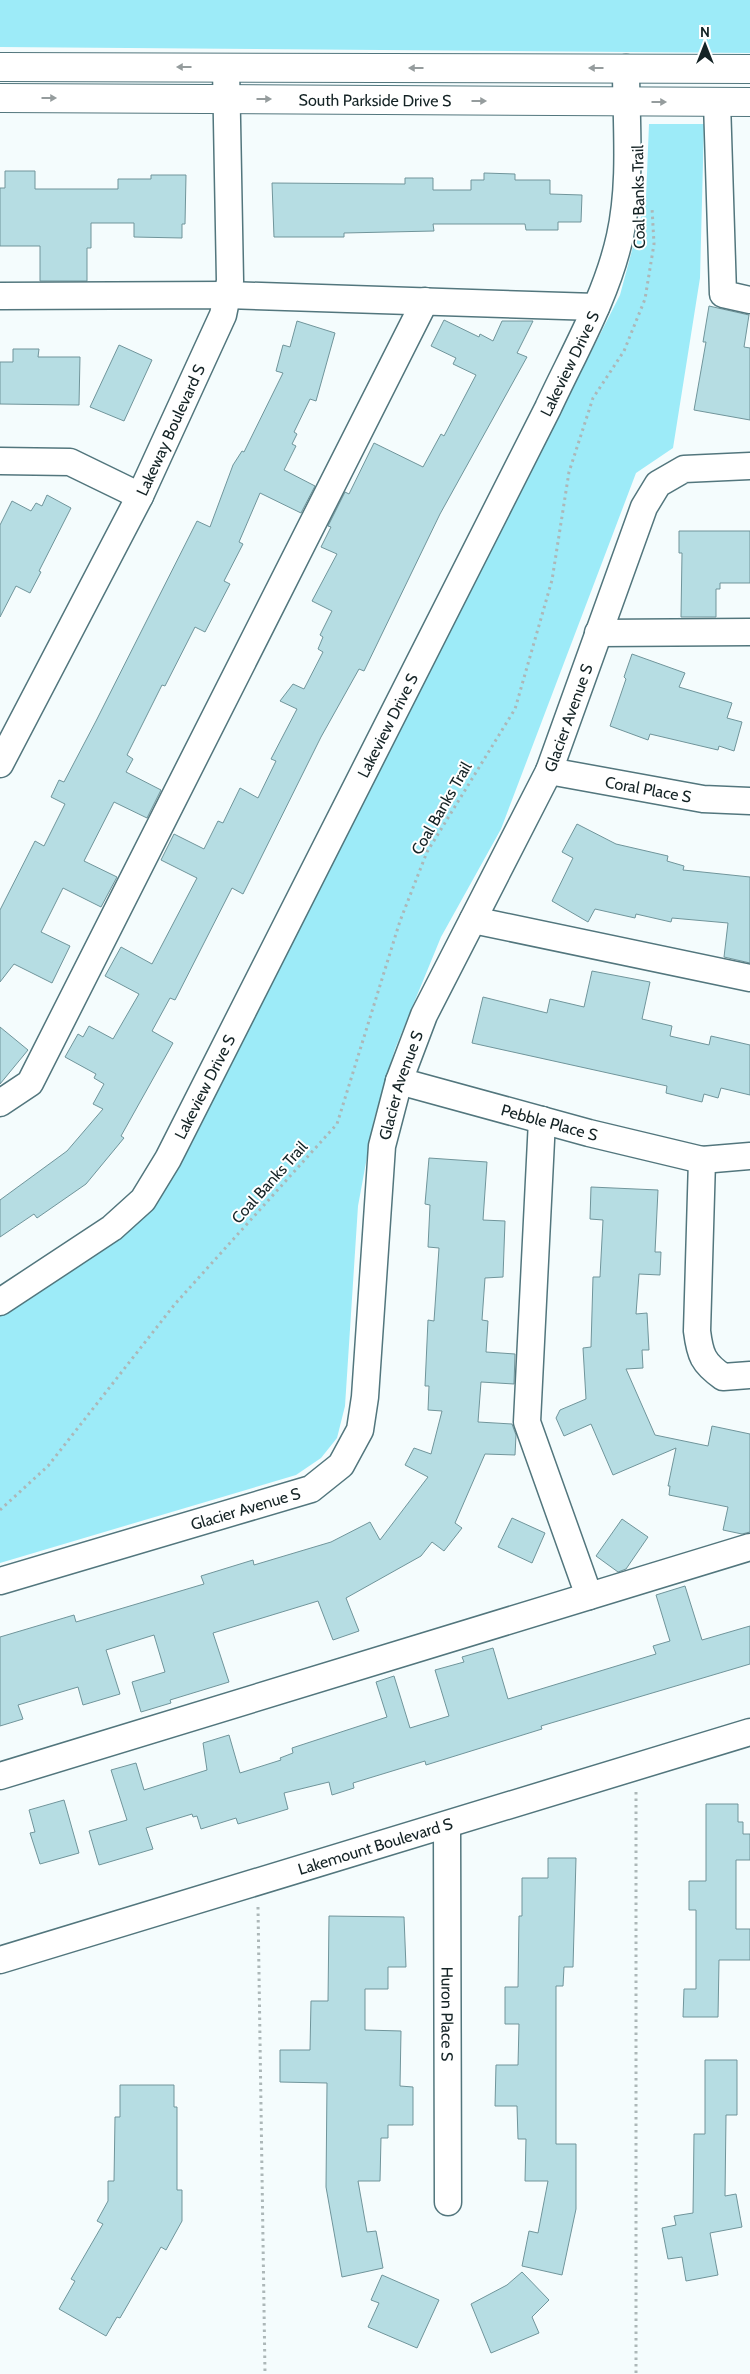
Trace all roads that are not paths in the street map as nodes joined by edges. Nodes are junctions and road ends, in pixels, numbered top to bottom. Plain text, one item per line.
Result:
1 (0, 66) edge
2 (226, 68) junction
3 (626, 68) junction
4 (750, 69) edge
5 (0, 98) edge
6 (227, 99) junction
7 (626, 102) junction
8 (717, 102) junction
9 (750, 102) edge
10 (227, 295) junction
11 (0, 296) edge
12 (750, 300) edge
13 (425, 301) junction
14 (596, 306) junction
15 (0, 461) edge
16 (750, 466) edge
17 (140, 496) junction
18 (598, 632) junction
19 (750, 632) edge
20 (0, 764) edge
21 (549, 772) junction
22 (750, 801) edge
23 (472, 920) junction
24 (750, 978) edge
25 (399, 1081) junction
26 (0, 1103) edge
27 (542, 1120) junction
28 (750, 1156) edge
29 (702, 1160) junction
30 (0, 1302) edge
31 (750, 1375) edge
32 (750, 1547) edge
33 (0, 1581) edge
34 (589, 1596) junction
35 (750, 1732) edge
36 (0, 1776) edge
37 (447, 1825) junction
38 (0, 1960) edge
39 (448, 2202) dead end

2 -> 1 main road, South Parkside Drive S
3 -> 2 main road, South Parkside Drive S
2 - 6 street, Lakeway Boulevard S
3 - 4 main road, South Parkside Drive S
3 - 7 street, Lakeview Drive S
5 -> 6 main road, South Parkside Drive S
6 -> 7 main road, South Parkside Drive S
6 - 10 street, Lakeway Boulevard S
7 -> 8 main road, South Parkside Drive S
7 - 14 street, Lakeview Drive S
8 - 9 main road, South Parkside Drive S
8 - 12 street
10 - 11 street
10 - 13 street
10 - 17 street, Lakeway Boulevard S
13 - 14 street
13 - 26 street
14 - 30 street, Lakeview Drive S
15 - 17 street
16 - 18 street, Glacier Avenue S
17 - 20 street, Lakeway Boulevard S
18 - 19 street
18 - 21 street, Glacier Avenue S
21 - 22 street, Coral Place S
21 - 23 street, Glacier Avenue S
23 - 24 street
23 - 25 street, Glacier Avenue S
25 - 27 street, Pebble Place S
25 - 33 street, Glacier Avenue S
27 - 29 street, Pebble Place S
27 - 34 street
28 - 29 street, Pebble Place S
29 - 31 street
32 - 34 street
34 - 36 street
35 - 37 street, Lakemount Boulevard S
37 - 38 street, Lakemount Boulevard S
37 - 39 street, Huron Place S

